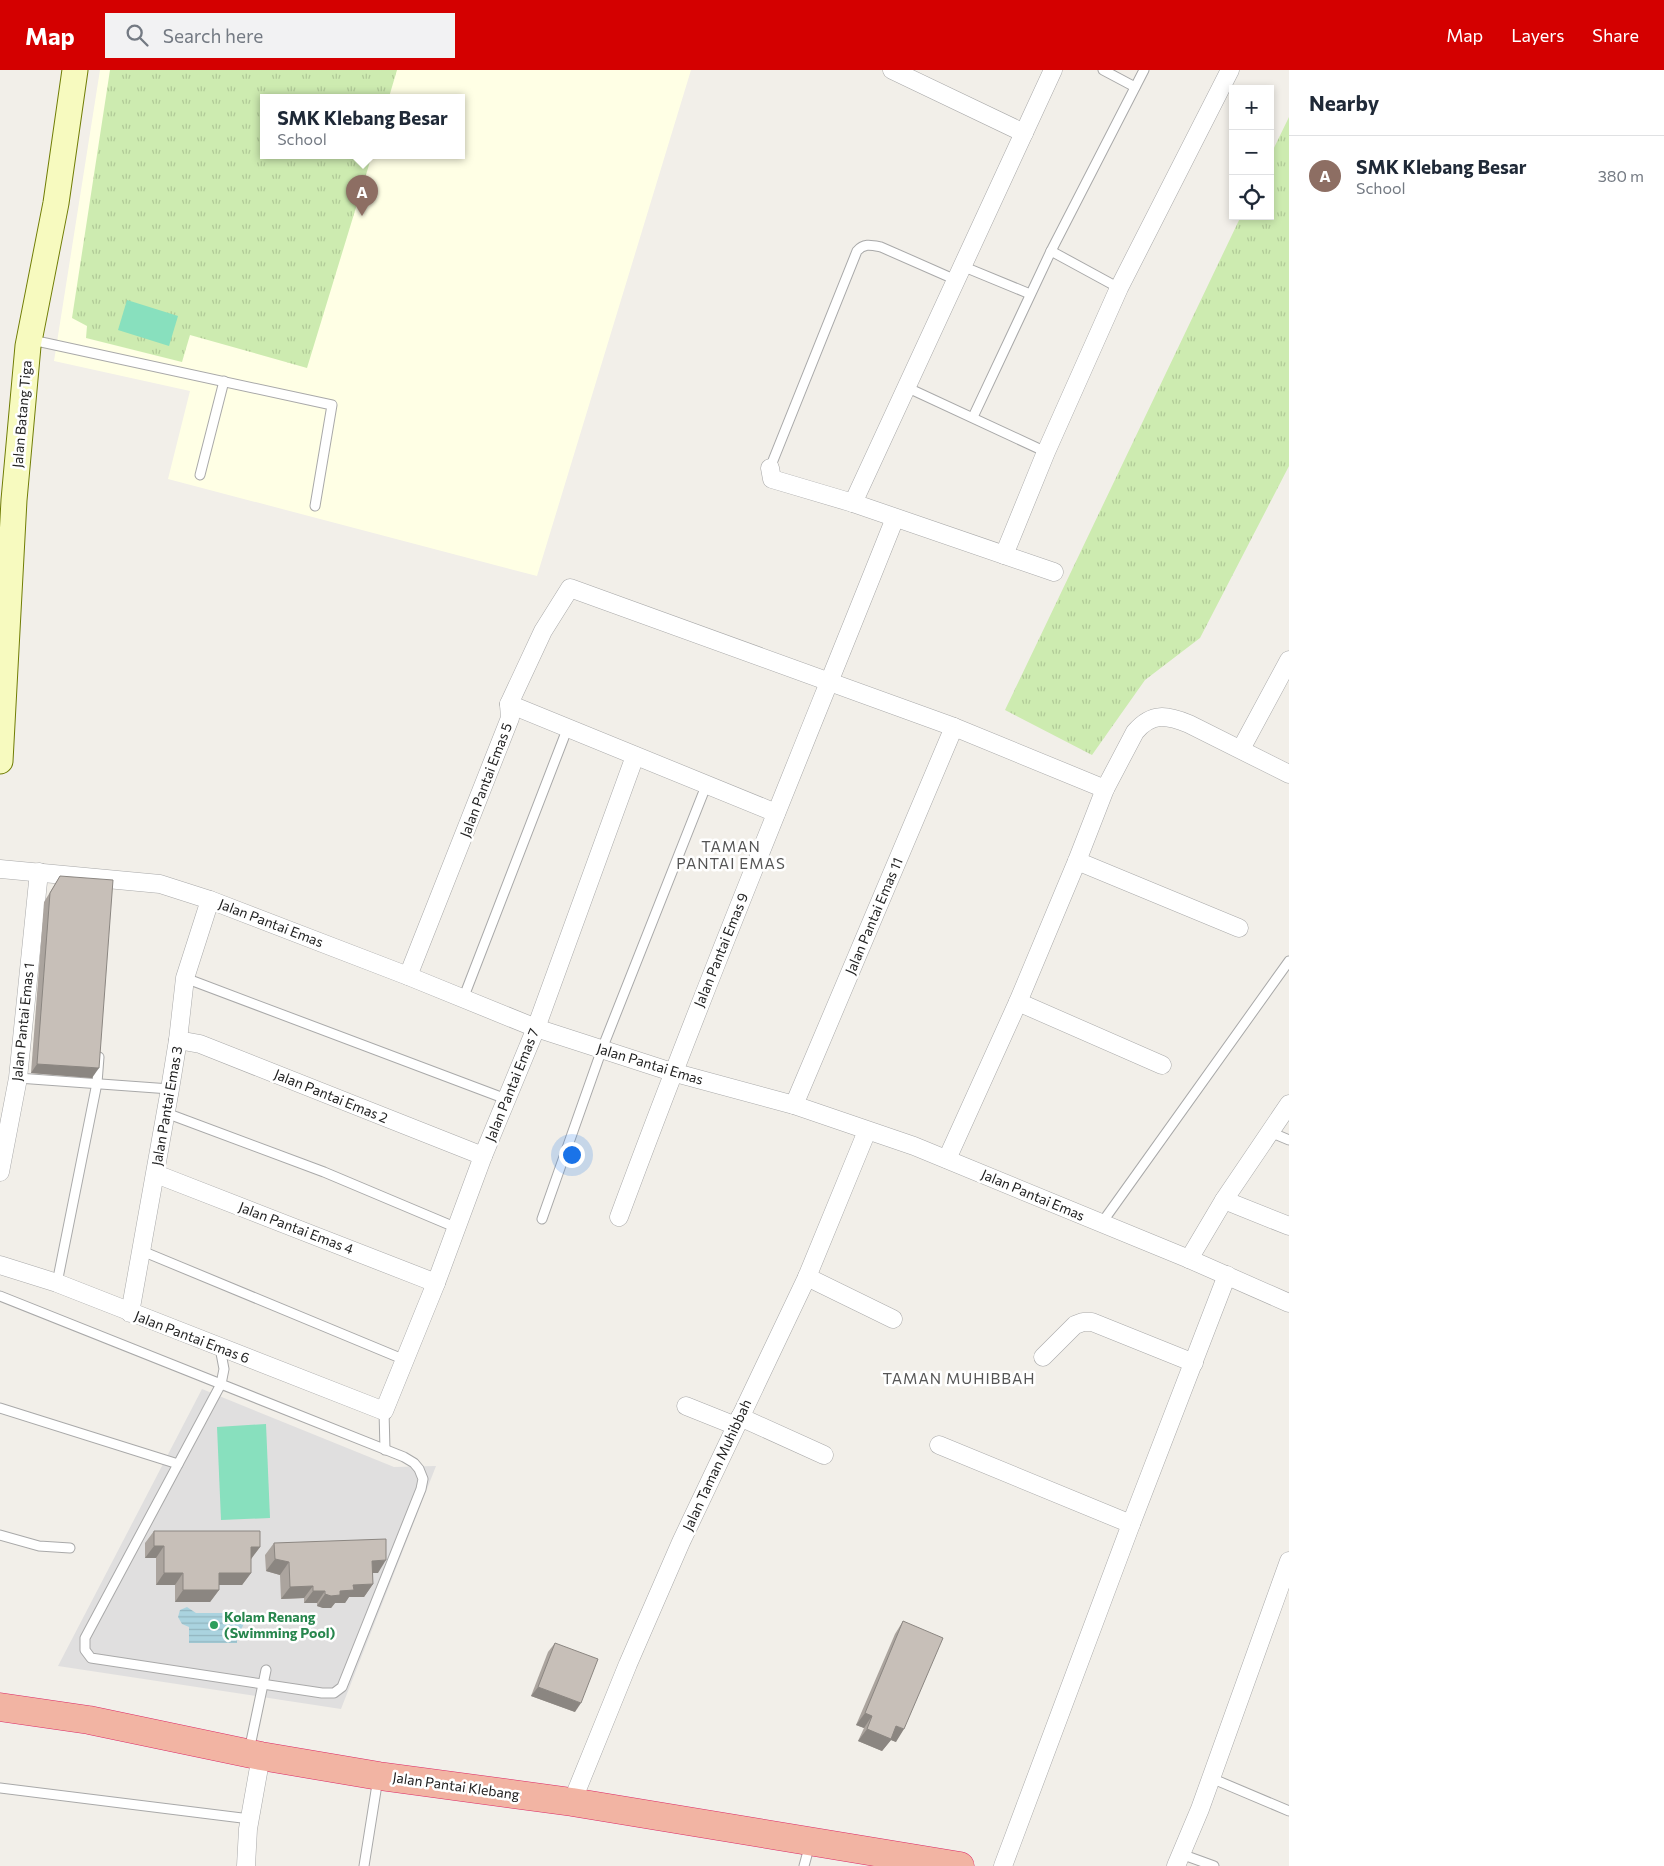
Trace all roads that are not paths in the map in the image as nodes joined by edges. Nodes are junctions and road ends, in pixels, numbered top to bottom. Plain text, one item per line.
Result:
1 (75, 70) edge
2 (892, 70) edge
3 (1053, 70) edge
4 (1103, 70) edge
5 (1144, 70) edge
6 (1230, 70) edge
7 (1135, 87) junction
8 (1024, 132) junction
9 (1051, 251) junction
10 (959, 273) junction
11 (1119, 288) junction
12 (1030, 294) junction
13 (29, 340) junction
14 (224, 381) junction
15 (906, 387) junction
16 (973, 418) junction
17 (1046, 452) junction
18 (770, 468) joint
19 (200, 475) dead end
20 (7, 498) edge
21 (853, 503) junction
22 (315, 506) dead end
23 (895, 518) junction
24 (1004, 555) junction
25 (1054, 572) dead end
26 (1289, 660) edge
27 (828, 682) junction
28 (509, 704) junction
29 (568, 727) junction
30 (954, 727) junction
31 (1241, 749) junction
32 (635, 756) junction
33 (0, 761) edge
34 (1289, 774) edge
35 (706, 786) junction
36 (1105, 789) junction
37 (776, 813) junction
38 (1077, 861) junction
39 (0, 869) edge
40 (39, 872) junction
41 (210, 900) junction
42 (1239, 928) dead end
43 (1289, 961) edge
44 (408, 976) junction
45 (185, 978) junction
46 (463, 999) junction
47 (1018, 1002) junction
48 (536, 1028) junction
49 (178, 1040) junction
50 (100, 1045) edge
51 (602, 1049) junction
52 (1162, 1065) dead end
53 (672, 1072) junction
54 (18, 1078) junction
55 (98, 1084) junction
56 (170, 1089) junction
57 (506, 1099) junction
58 (1289, 1104) edge
59 (794, 1105) junction
60 (166, 1113) junction
61 (867, 1131) junction
62 (1270, 1132) junction
63 (1289, 1140) edge
64 (483, 1156) junction
65 (947, 1159) junction
66 (0, 1172) edge
67 (156, 1174) junction
68 (1224, 1200) junction
69 (619, 1217) dead end
70 (542, 1219) dead end
71 (1101, 1224) junction
72 (1289, 1226) edge
73 (457, 1228) junction
74 (142, 1251) junction
75 (1189, 1259) junction
76 (0, 1264) edge
77 (1227, 1275) junction
78 (807, 1276) junction
79 (57, 1283) junction
80 (436, 1283) junction
81 (0, 1296) edge
82 (1289, 1303) edge
83 (130, 1313) junction
84 (893, 1319) dead end
85 (220, 1348) junction
86 (1044, 1357) dead end
87 (405, 1360) junction
88 (1194, 1363) junction
89 (220, 1384) junction
90 (686, 1406) dead end
91 (0, 1408) edge
92 (384, 1411) junction
93 (738, 1422) junction
94 (939, 1445) dead end
95 (386, 1450) junction
96 (824, 1455) dead end
97 (178, 1464) junction
98 (1131, 1524) junction
99 (0, 1535) edge
100 (70, 1548) dead end
101 (1289, 1561) edge
102 (266, 1670) dead end
103 (264, 1684) junction
104 (0, 1707) edge
105 (255, 1755) junction
106 (378, 1776) junction
107 (1212, 1778) junction
108 (0, 1788) edge
109 (572, 1802) junction
110 (1289, 1812) edge
111 (249, 1824) junction
112 (807, 1854) edge
113 (1178, 1860) edge
114 (924, 1862) edge
115 (246, 1866) edge
116 (364, 1866) edge
117 (960, 1866) edge
118 (1003, 1866) edge
119 (1214, 1866) edge

1 - 13 main road, Jalan Batang Tiga
2 - 8 street
3 - 8 street
4 - 7 lane
5 - 7 lane
6 - 11 street
7 - 9 lane
8 - 10 street
9 - 11 lane
9 - 12 lane
10 - 12 lane
10 - 15 street
10 - 18 lane
11 - 17 street
12 - 16 lane
13 - 14 lane
13 - 20 main road, Jalan Batang Tiga
14 - 19 lane
14 - 22 lane
15 - 16 lane
15 - 21 street
16 - 17 lane
17 - 24 street
18 - 21 street
20 - 33 main road, Jalan Batang Tiga
21 - 23 street
23 - 24 street
23 - 27 street, Jalan Pantai Emas 9
24 - 25 street
26 - 31 street
27 - 28 street, Jalan Pantai Emas 5
27 - 30 street
27 - 37 street, Jalan Pantai Emas 9
28 - 29 street
28 - 44 street, Jalan Pantai Emas 5
29 - 32 street
29 - 46 lane
30 - 36 street
30 - 59 street, Jalan Pantai Emas 11
31 - 34 street
31 - 36 street
32 - 35 street
32 - 48 street, Jalan Pantai Emas 7
35 - 37 street
35 - 51 lane
36 - 38 street
37 - 53 street, Jalan Pantai Emas 9
38 - 42 street
38 - 47 street
39 - 40 street, Jalan Pantai Emas
40 - 41 street, Jalan Pantai Emas
40 - 54 street, Jalan Pantai Emas 1
41 - 44 street, Jalan Pantai Emas
41 - 45 street, Jalan Pantai Emas 3
43 - 71 lane
44 - 46 street, Jalan Pantai Emas
45 - 49 street, Jalan Pantai Emas 3
45 - 57 lane
46 - 48 street, Jalan Pantai Emas
47 - 52 street
47 - 65 street
48 - 51 street, Jalan Pantai Emas
48 - 57 street, Jalan Pantai Emas 7
49 - 56 street, Jalan Pantai Emas 3
49 - 64 street, Jalan Pantai Emas 2
50 - 55 lane
51 - 53 street, Jalan Pantai Emas
51 - 70 lane
53 - 59 street, Jalan Pantai Emas
53 - 69 street, Jalan Pantai Emas 9
54 - 55 lane
54 - 66 street, Jalan Pantai Emas 1
55 - 56 lane
55 - 79 lane
56 - 60 street, Jalan Pantai Emas 3
57 - 64 street, Jalan Pantai Emas 7
58 - 62 street
59 - 61 street, Jalan Pantai Emas
60 - 67 street, Jalan Pantai Emas 3
60 - 73 lane
61 - 65 street, Jalan Pantai Emas
61 - 78 street, Jalan Taman Muhibbah
62 - 63 lane
62 - 68 street
64 - 73 street, Jalan Pantai Emas 7
65 - 71 street, Jalan Pantai Emas
67 - 74 street, Jalan Pantai Emas 3
67 - 80 street, Jalan Pantai Emas 4
68 - 72 street
68 - 75 street
71 - 75 street, Jalan Pantai Emas
73 - 80 street, Jalan Pantai Emas 7
74 - 83 street, Jalan Pantai Emas 3
74 - 87 lane
75 - 77 street, Jalan Pantai Emas
76 - 79 street, Jalan Pantai Emas 6
77 - 82 street, Jalan Pantai Emas
77 - 88 street
78 - 84 street
78 - 93 street, Jalan Taman Muhibbah
79 - 83 street, Jalan Pantai Emas 6
80 - 87 street, Jalan Pantai Emas 7
81 - 89 lane
83 - 85 street, Jalan Pantai Emas 6
85 - 89 lane
85 - 92 street, Jalan Pantai Emas 6
86 - 88 street
87 - 92 street, Jalan Pantai Emas 7
88 - 98 street
89 - 95 lane
89 - 97 lane
90 - 93 street
91 - 97 lane
92 - 95 lane
93 - 96 street
93 - 109 street, Jalan Taman Muhibbah
94 - 98 street
95 - 103 lane
97 - 103 lane
98 - 118 street
99 - 100 lane
101 - 107 street
102 - 103 lane
103 - 105 lane
104 - 105 highway, Jalan Pantai Klebang
105 - 106 highway, Jalan Pantai Klebang
105 - 111 street
106 - 109 highway, Jalan Pantai Klebang
106 - 116 lane
107 - 110 lane
107 - 113 street
108 - 111 lane
109 - 112 highway, Jalan Pantai Klebang
111 - 115 street
112 - 114 highway, Jalan Pantai Klebang
113 - 119 lane
114 - 117 highway, Jalan Pantai Klebang

